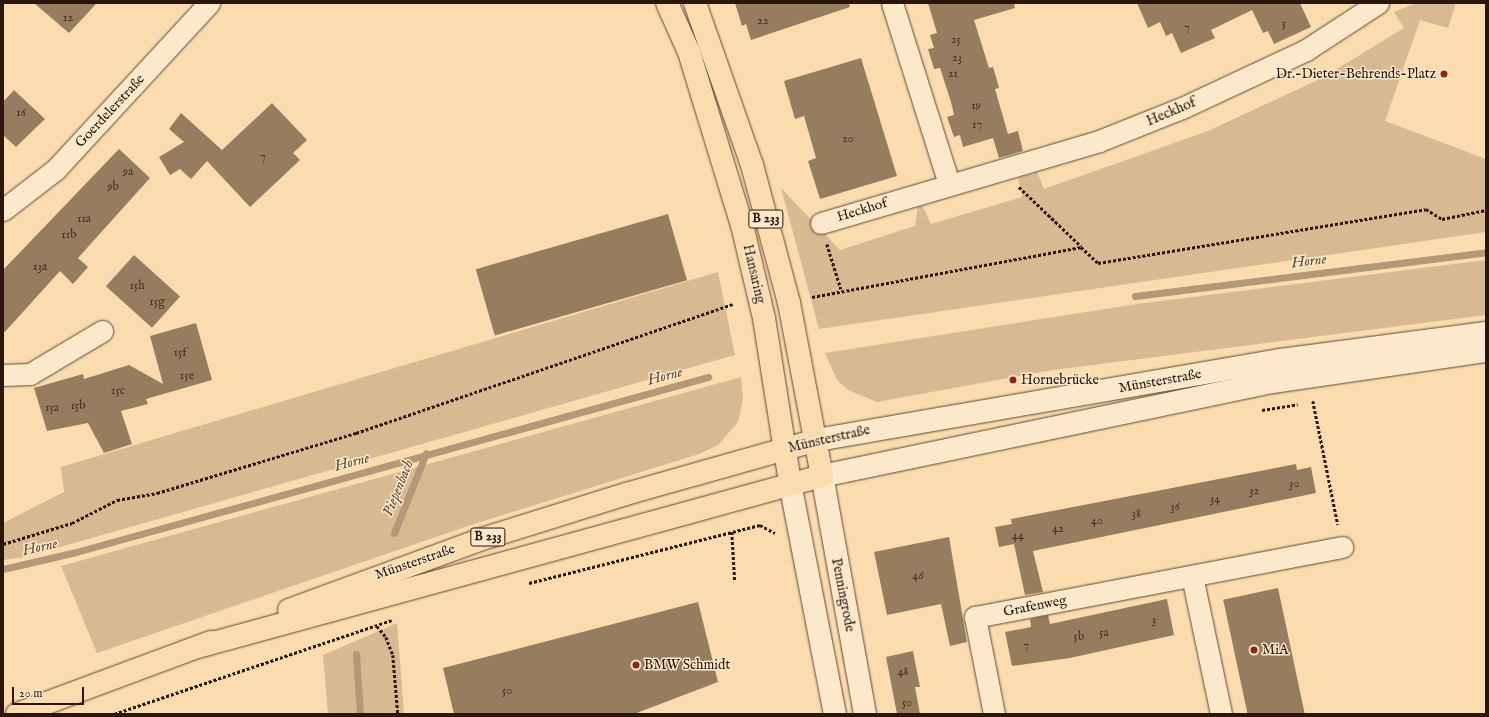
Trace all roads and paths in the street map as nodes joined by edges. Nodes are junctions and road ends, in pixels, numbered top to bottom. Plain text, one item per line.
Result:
1 (209, 3) edge
2 (667, 3) edge
3 (695, 3) edge
4 (892, 3) edge
5 (1378, 3) edge
6 (1001, 170) junction
7 (949, 184) junction
8 (3, 210) edge
9 (1486, 210) edge
10 (821, 223) joint
11 (1081, 247) junction
12 (841, 289) junction
13 (804, 300) dead end
14 (732, 304) dead end
15 (102, 331) dead end
16 (1486, 333) edge
17 (1486, 351) edge
18 (3, 374) edge
19 (1313, 401) dead end
20 (817, 440) junction
21 (785, 449) junction
22 (822, 476) junction
23 (790, 483) junction
24 (732, 532) junction
25 (776, 534) dead end
26 (3, 544) edge
27 (1342, 547) joint
28 (1192, 576) junction
29 (735, 582) dead end
30 (521, 585) dead end
31 (399, 617) dead end
32 (377, 626) junction
33 (198, 647) junction
34 (17, 714) edge
35 (114, 714) edge
36 (398, 714) edge
37 (835, 714) edge
38 (865, 714) edge
39 (994, 714) edge
40 (1221, 714) edge

1 - 8 street, Goerdelerstraße
2 - 21 main road, Hansaring / B 233
3 - 20 main road, Hansaring / B 233
4 - 7 street
5 - 6 street, Heckhof
6 - 7 street, Heckhof
6 - 11 path
7 - 10 street, Heckhof
9 - 11 path
10 - 12 path
11 - 12 path
12 - 13 path
14 - 26 path
15 - 18 street
16 - 20 main road, Münsterstraße
17 - 22 main road, Münsterstraße
19 - 27 path
20 - 21 main road, Münsterstraße / B 233
20 - 22 main road, Hansaring / B 233
21 - 23 main road, Hansaring / B 233
21 - 33 main road, Münsterstraße / B 233
22 - 23 main road, Münsterstraße / B 233
22 - 38 main road, Penningrode
23 - 33 main road, Münsterstraße / B 233
23 - 37 main road
24 - 25 path
24 - 29 path
24 - 30 path
27 - 28 street, Grafenweg
28 - 39 street, Grafenweg
28 - 40 street
31 - 32 path
32 - 35 path
32 - 36 path
33 - 34 main road, Münsterstraße / B 233

